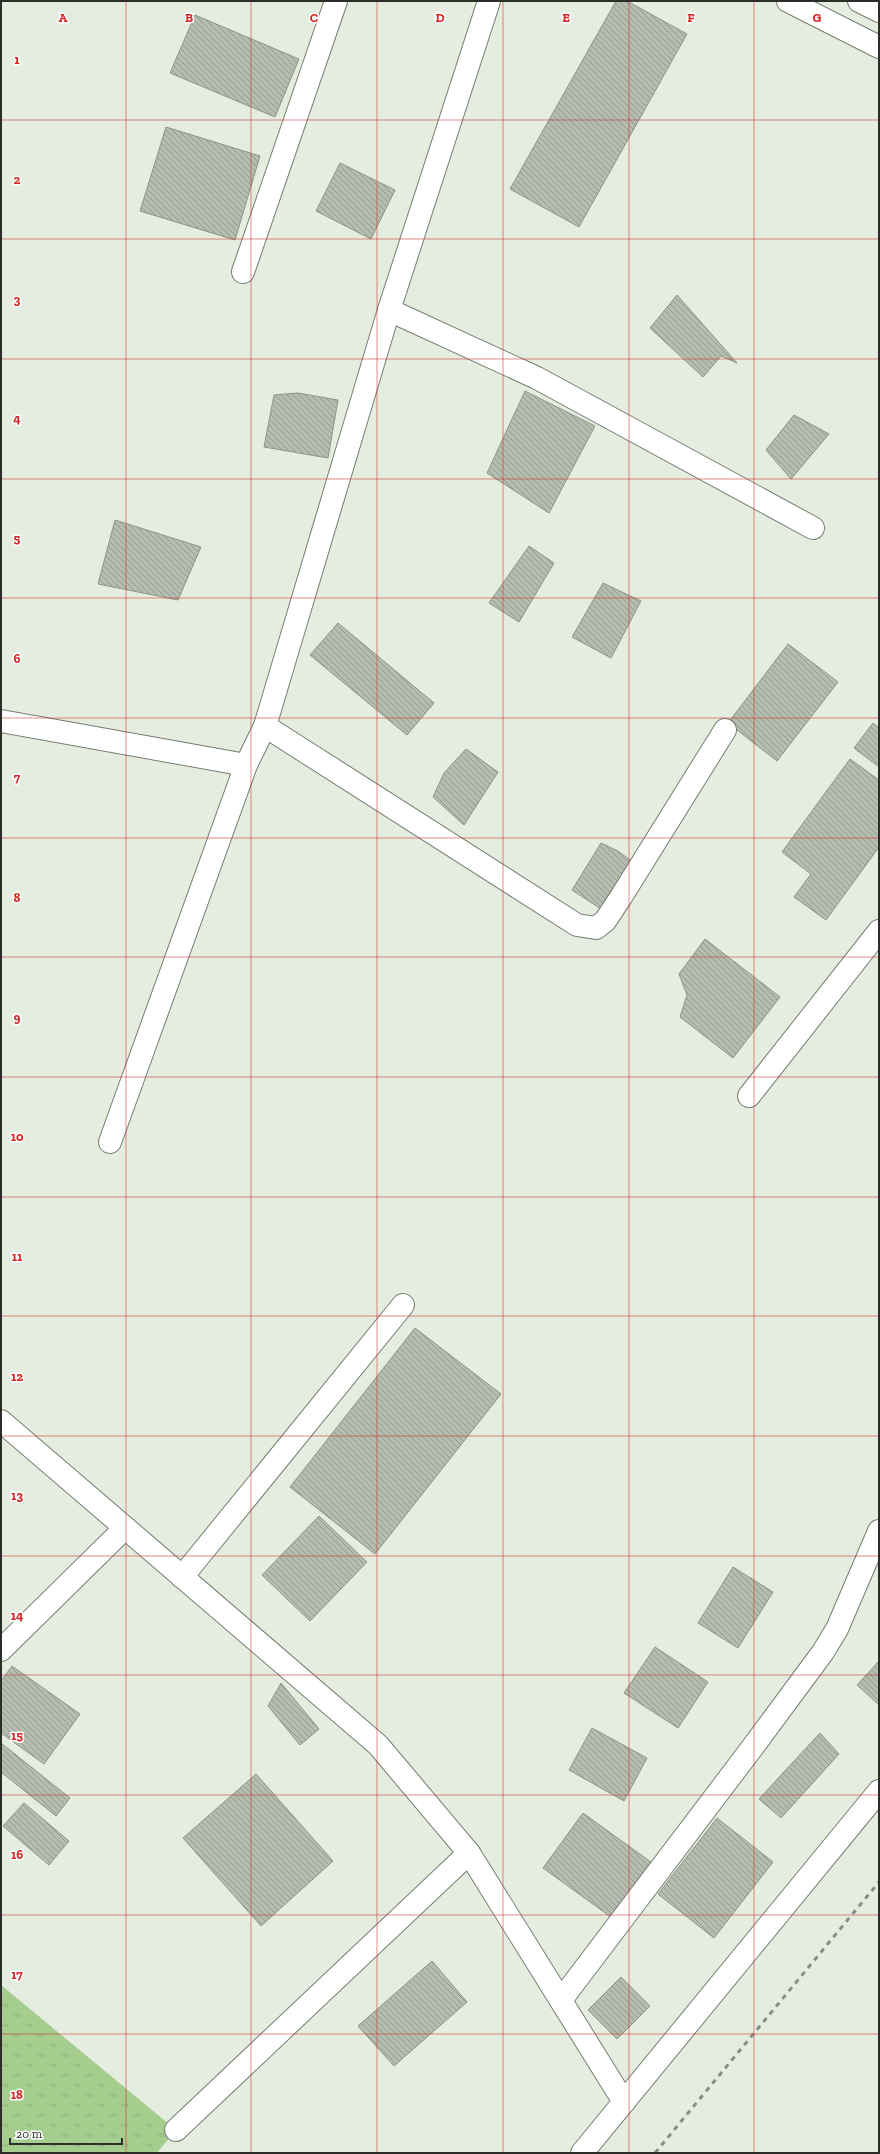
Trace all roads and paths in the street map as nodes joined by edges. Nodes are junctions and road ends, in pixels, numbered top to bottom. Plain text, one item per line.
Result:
1 (336, 1) edge
2 (489, 1) edge
3 (788, 1) edge
4 (859, 1) edge
5 (879, 11) edge
6 (879, 47) edge
7 (243, 272) dead end
8 (389, 310) junction
9 (812, 528) dead end
10 (1, 721) edge
11 (265, 726) junction
12 (725, 730) dead end
13 (246, 765) junction
14 (879, 931) edge
15 (749, 1096) dead end
16 (110, 1142) dead end
17 (403, 1305) dead end
18 (1, 1421) edge
19 (125, 1528) junction
20 (879, 1531) edge
21 (182, 1577) junction
22 (1, 1650) edge
23 (879, 1791) edge
24 (469, 1853) junction
25 (561, 2000) junction
26 (624, 2102) junction
27 (176, 2130) dead end
28 (582, 2153) edge

1 - 7 street
2 - 8 street
3 - 6 street
4 - 5 street
8 - 9 street
8 - 11 street
10 - 13 street
11 - 12 street
11 - 13 street
13 - 16 street
14 - 15 street
17 - 21 street
18 - 19 street
19 - 21 street
19 - 22 street
20 - 25 street
21 - 24 street
23 - 26 street
24 - 25 street
24 - 27 street
25 - 26 street
26 - 28 street

